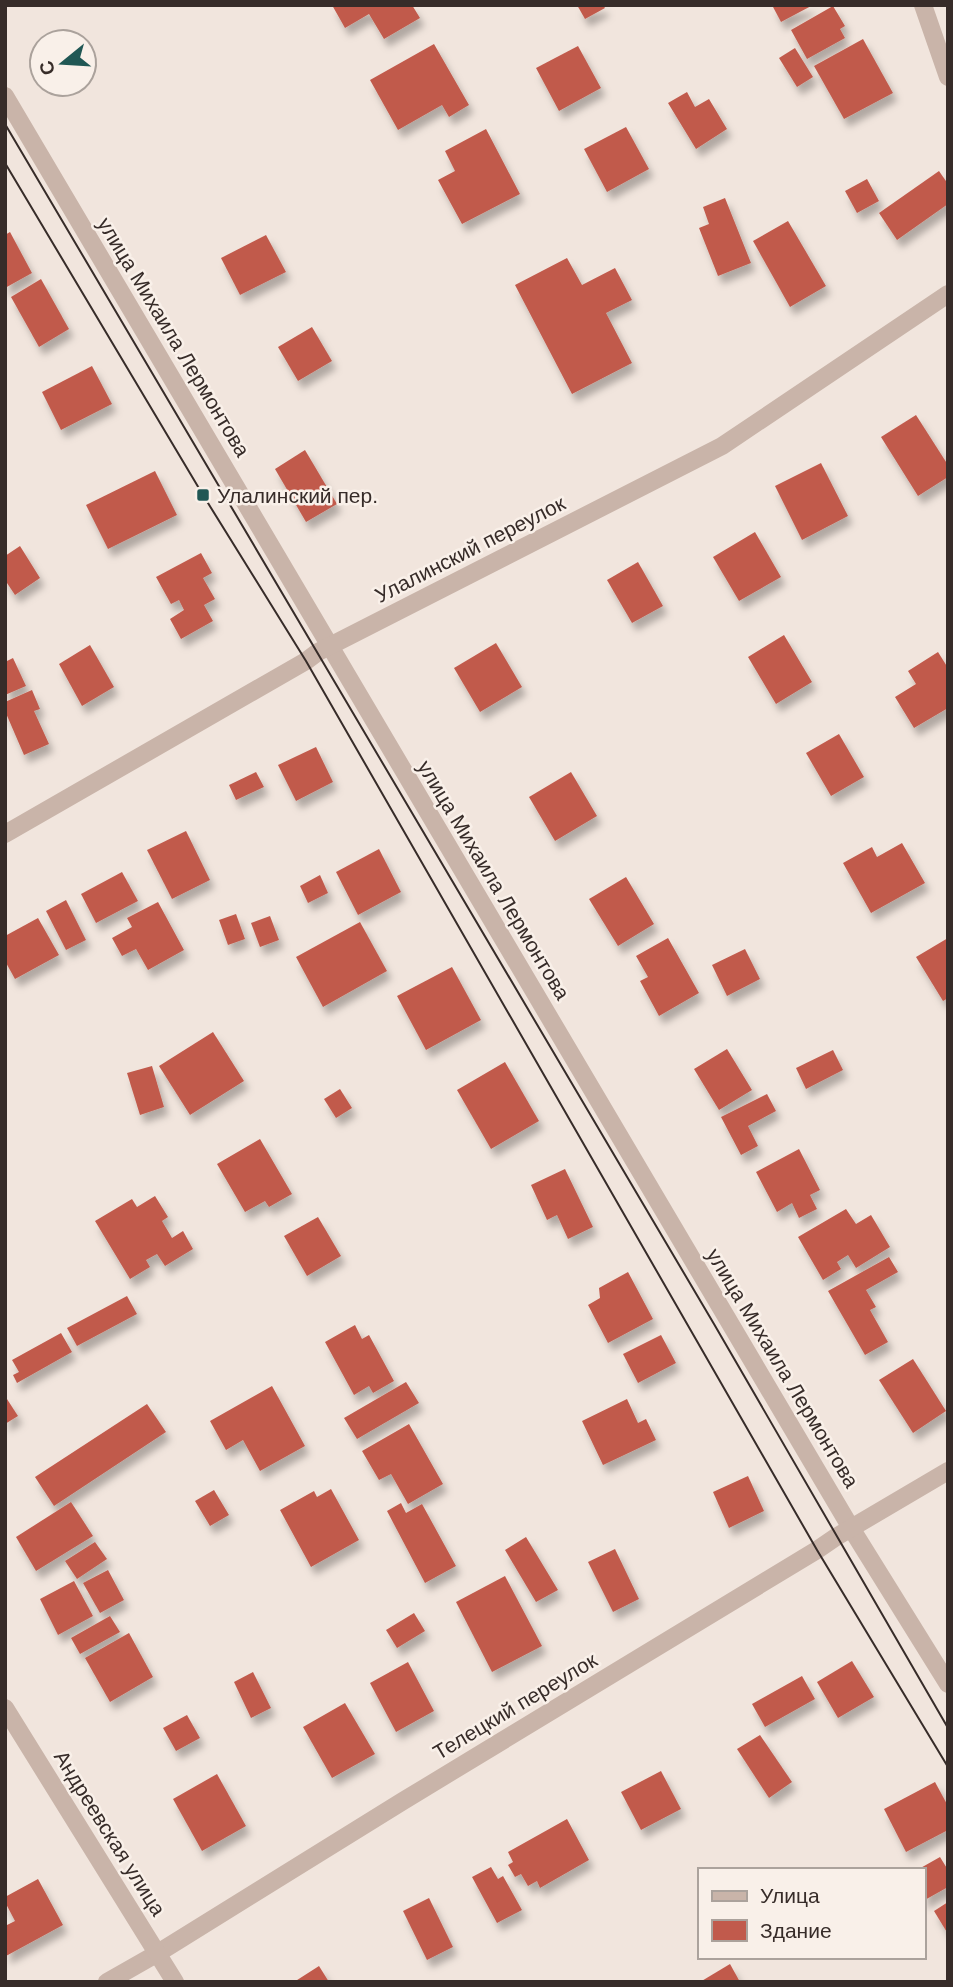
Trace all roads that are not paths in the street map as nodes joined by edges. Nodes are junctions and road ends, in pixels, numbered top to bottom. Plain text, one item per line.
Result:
1 (923, 5) edge
2 (948, 77) edge
3 (5, 96) edge
4 (948, 294) edge
5 (330, 646) junction
6 (5, 834) edge
7 (948, 1471) edge
8 (851, 1528) junction
9 (948, 1684) edge
10 (5, 1708) edge
11 (158, 1953) junction
12 (107, 1982) edge
13 (175, 1982) edge

1 - 2 street
3 - 5 street, улица Михаила Лермонтова
4 - 5 street, Улалинский переулок
5 - 6 street, Улалинский переулок
5 - 8 street, улица Михаила Лермонтова
7 - 8 street, Телецкий переулок
8 - 9 street, улица Михаила Лермонтова
8 - 11 street, Телецкий переулок
10 - 11 street, Андреевская улица
11 - 12 street, Телецкий переулок
11 - 13 street, Андреевская улица

